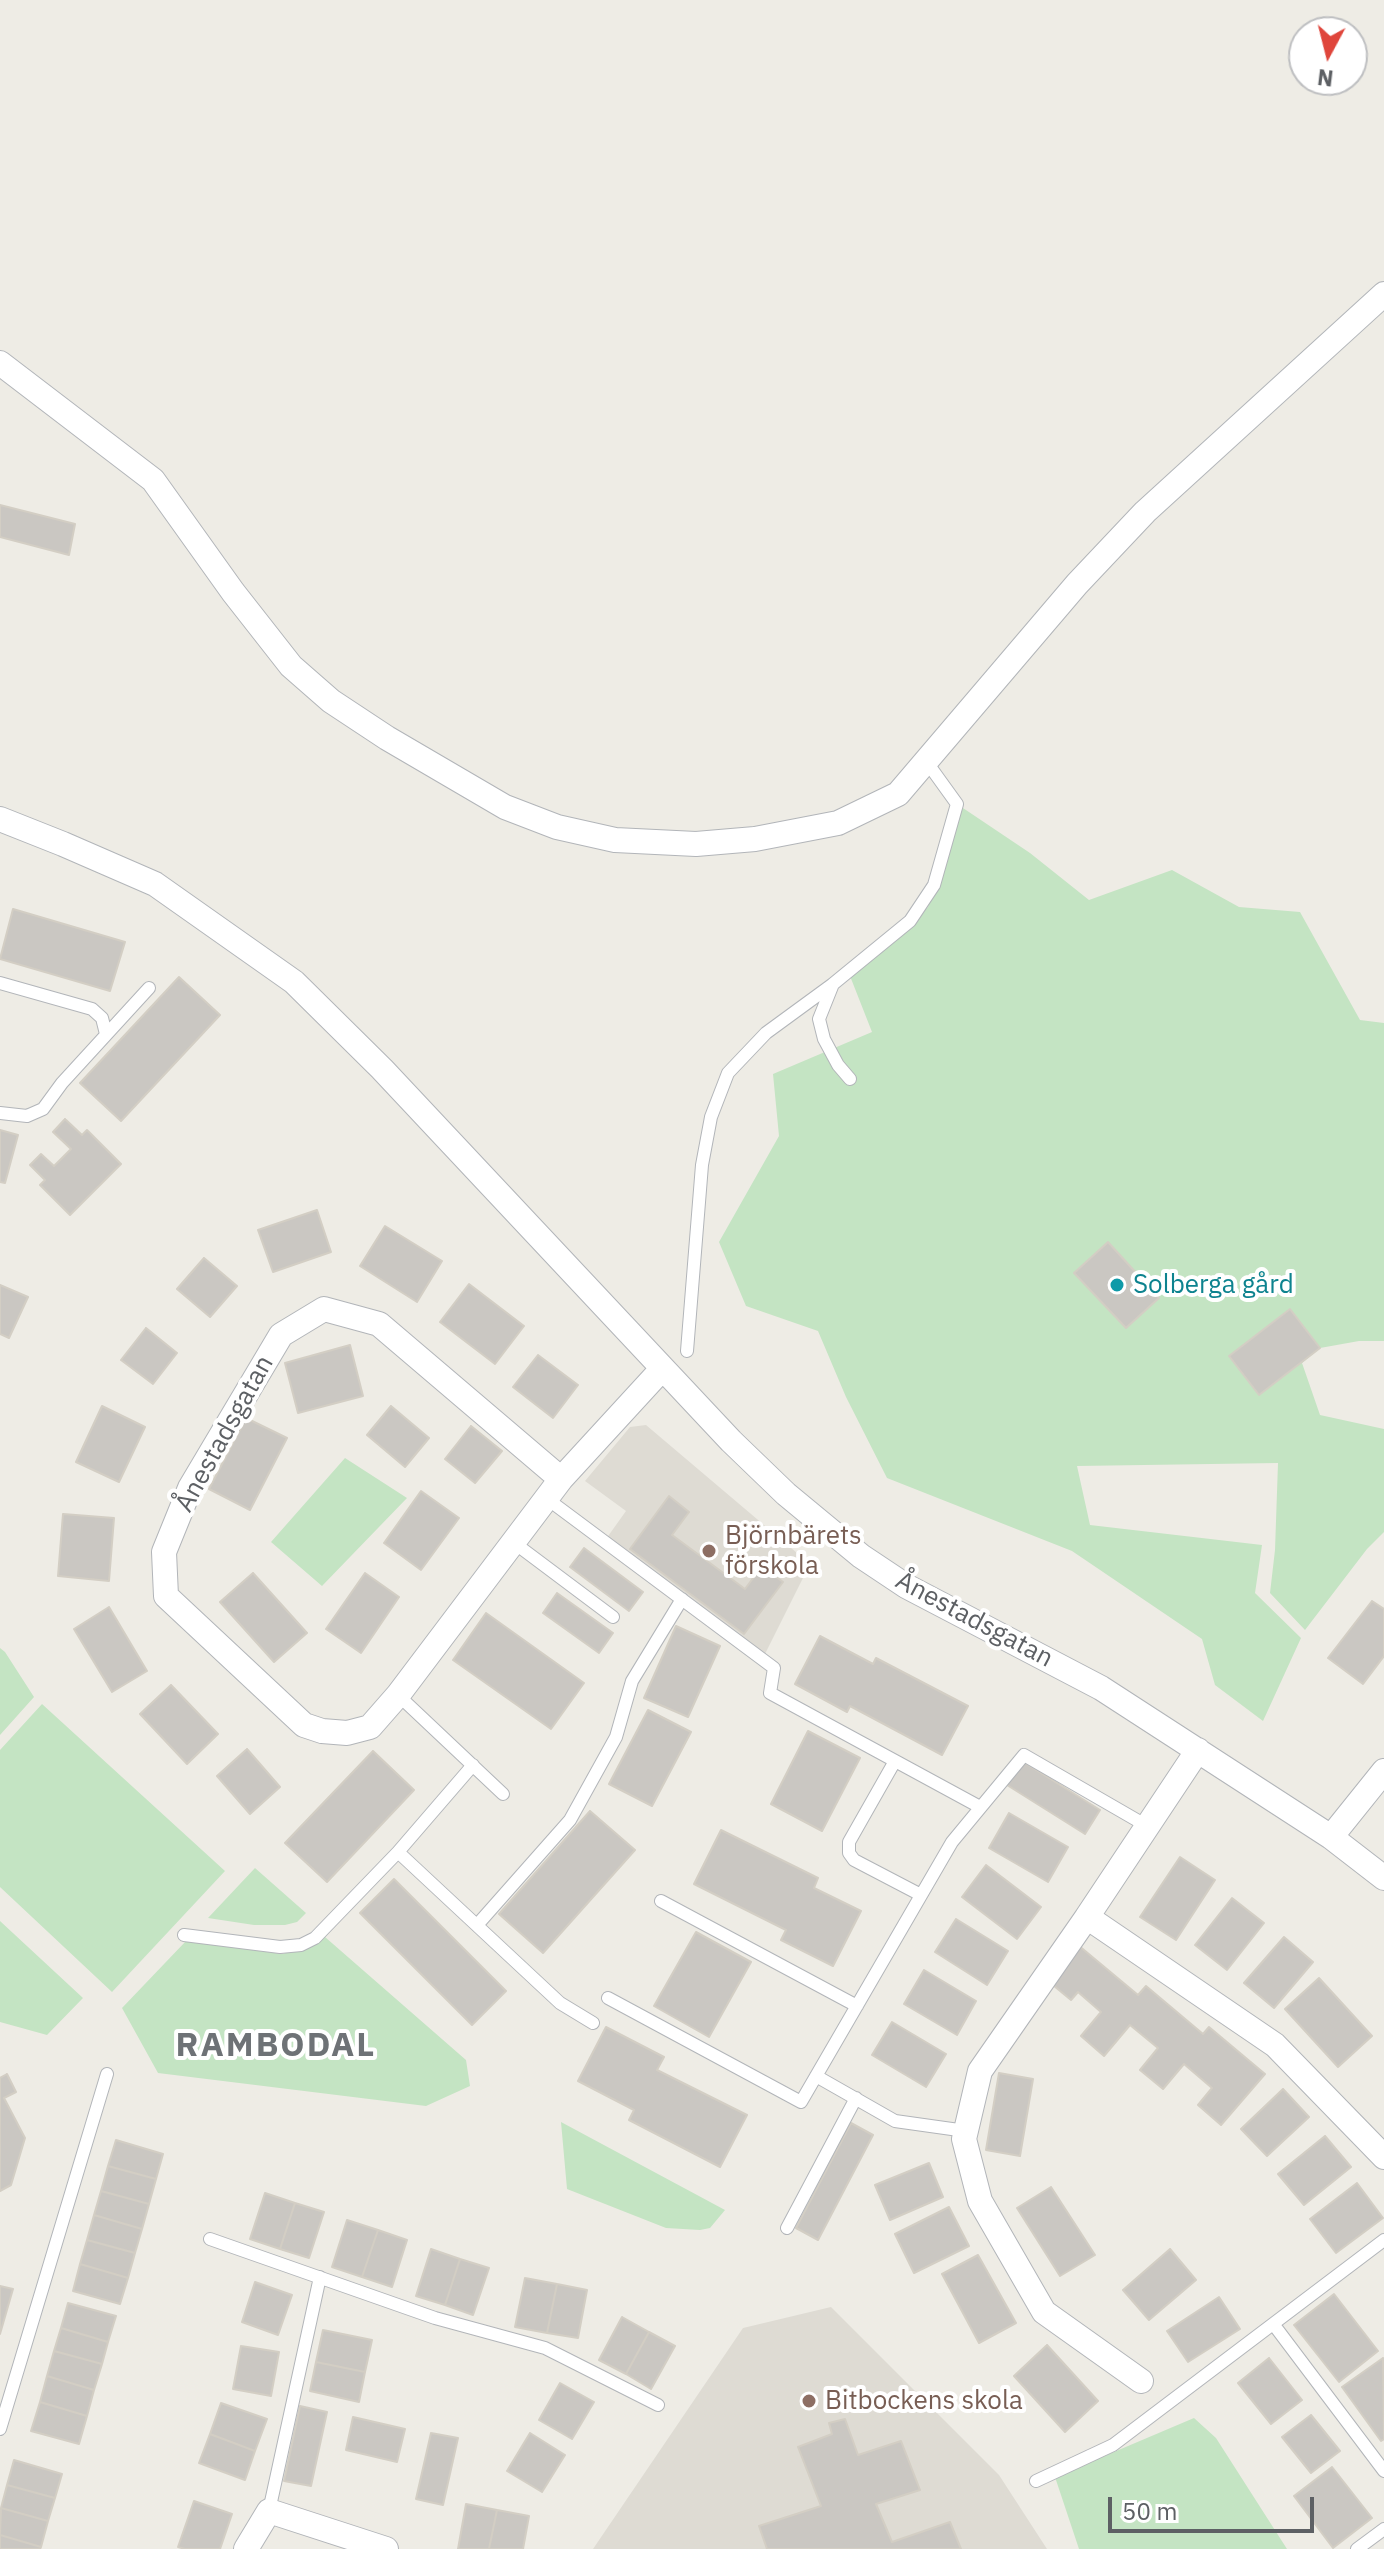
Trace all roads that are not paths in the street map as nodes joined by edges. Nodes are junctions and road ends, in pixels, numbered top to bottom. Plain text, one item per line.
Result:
1 (1384, 294) edge
2 (0, 363) edge
3 (926, 761) junction
4 (0, 819) edge
5 (0, 983) edge
6 (833, 984) junction
7 (149, 988) dead end
8 (106, 1034) junction
9 (850, 1079) dead end
10 (0, 1113) edge
11 (687, 1351) dead end
12 (662, 1369) junction
13 (553, 1488) junction
14 (513, 1542) junction
15 (682, 1599) junction
16 (613, 1617) dead end
17 (398, 1695) junction
18 (1198, 1750) junction
19 (895, 1761) junction
20 (473, 1765) junction
21 (1384, 1771) edge
22 (503, 1794) dead end
23 (980, 1807) junction
24 (1147, 1826) junction
25 (1331, 1837) junction
26 (398, 1852) junction
27 (1384, 1878) edge
28 (921, 1895) junction
29 (661, 1901) dead end
30 (1087, 1917) junction
31 (478, 1924) junction
32 (184, 1935) dead end
33 (608, 1998) dead end
34 (857, 2006) junction
35 (593, 2023) dead end
36 (107, 2074) dead end
37 (816, 2076) junction
38 (856, 2098) junction
39 (966, 2131) junction
40 (1384, 2157) edge
41 (787, 2228) dead end
42 (210, 2239) dead end
43 (1384, 2240) edge
44 (320, 2277) junction
45 (1274, 2325) junction
46 (1141, 2381) dead end
47 (658, 2405) dead end
48 (0, 2429) edge
49 (1384, 2471) edge
50 (1036, 2481) dead end
51 (269, 2511) junction
52 (1383, 2533) edge
53 (246, 2549) edge
54 (386, 2549) edge
55 (1357, 2549) edge

1 - 3 street
2 - 3 street
3 - 6 lane
4 - 12 street, Ånestadsgatan
5 - 8 lane
6 - 9 lane
6 - 11 lane
7 - 8 lane
8 - 10 lane
12 - 13 street, Ånestadsgatan
12 - 18 street, Ånestadsgatan
13 - 14 street, Ånestadsgatan
13 - 15 lane
13 - 17 street, Ånestadsgatan
14 - 16 lane
14 - 17 street, Ånestadsgatan
15 - 19 lane
15 - 31 lane
17 - 20 lane
18 - 24 street
18 - 25 street, Ånestadsgatan
19 - 23 lane
19 - 28 lane
20 - 22 lane
20 - 26 lane
21 - 25 street
23 - 24 lane
23 - 28 lane
24 - 30 street
25 - 27 street, Ånestadsgatan
26 - 31 lane
26 - 32 lane
28 - 34 lane
29 - 34 lane
30 - 39 street
30 - 40 street
31 - 35 lane
33 - 37 lane
34 - 37 lane
36 - 48 lane
37 - 38 lane
38 - 39 lane
38 - 41 lane
39 - 46 street
42 - 44 lane
43 - 45 lane
44 - 47 lane
44 - 51 lane
45 - 49 lane
45 - 50 lane
51 - 53 street
51 - 54 street
52 - 55 lane

